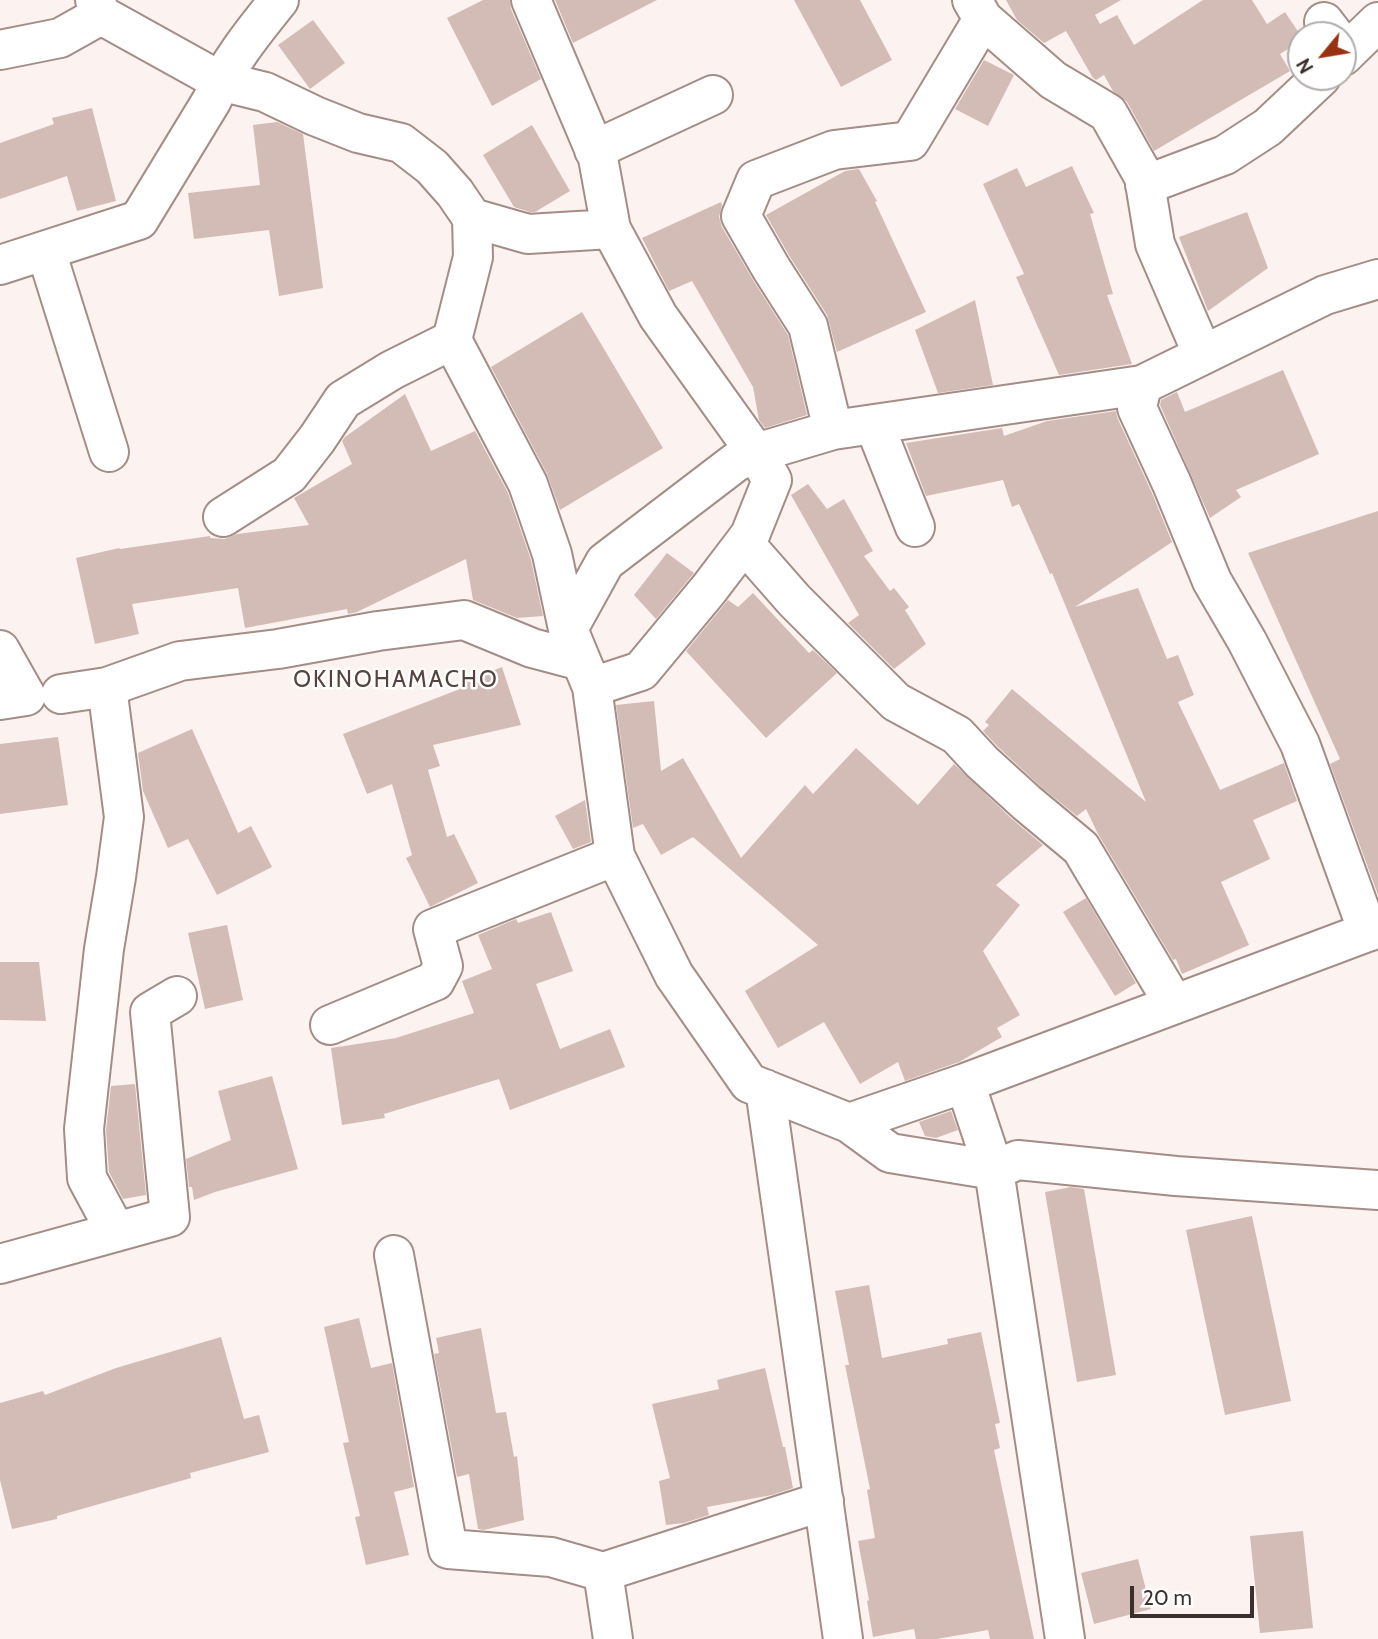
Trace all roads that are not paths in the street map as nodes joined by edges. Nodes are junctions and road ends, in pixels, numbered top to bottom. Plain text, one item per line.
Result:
1 (279, 0) edge
2 (530, 0) edge
3 (98, 7) edge
4 (977, 10) edge
5 (1378, 22) edge
6 (1357, 35) edge
7 (0, 50) edge
8 (220, 81) junction
9 (1299, 91) edge
10 (713, 95) dead end
11 (594, 150) junction
12 (1145, 185) junction
13 (472, 218) junction
14 (611, 229) junction
15 (46, 251) junction
16 (0, 265) edge
17 (1378, 279) edge
18 (452, 340) junction
19 (1203, 355) junction
20 (1142, 386) junction
21 (874, 424) junction
22 (833, 430) junction
23 (109, 453) dead end
24 (756, 453) junction
25 (223, 517) dead end
26 (915, 527) dead end
27 (744, 543) junction
28 (0, 650) edge
29 (580, 659) junction
30 (107, 687) junction
31 (61, 694) dead end
32 (0, 700) edge
33 (615, 856) junction
34 (1373, 930) edge
35 (177, 996) dead end
36 (1174, 1004) junction
37 (330, 1025) dead end
38 (965, 1083) junction
39 (765, 1089) junction
40 (849, 1123) junction
41 (994, 1170) junction
42 (1378, 1190) edge
43 (116, 1232) junction
44 (394, 1255) dead end
45 (0, 1264) edge
46 (824, 1501) junction
47 (603, 1572) junction
48 (613, 1639) edge
49 (843, 1639) edge
50 (1065, 1639) edge

1 - 8 street
2 - 11 street
3 - 7 street
3 - 8 street
4 - 12 street
4 - 22 street
5 - 6 street
8 - 13 street
8 - 15 street
9 - 12 street
10 - 11 street
11 - 14 street
12 - 19 street
13 - 14 street
13 - 18 street
14 - 24 street
15 - 16 street
15 - 23 street
17 - 19 street
18 - 25 street
18 - 29 street
19 - 20 street
20 - 21 street
20 - 34 street
21 - 22 street
21 - 26 street
22 - 24 street
24 - 27 street
24 - 29 street
27 - 29 street
27 - 36 street
28 - 32 street
29 - 30 street
29 - 33 street
30 - 31 street
30 - 43 street
33 - 37 street
33 - 39 street
34 - 36 street
35 - 43 street
36 - 38 street
38 - 40 street
38 - 41 street
39 - 40 street
39 - 46 street
40 - 41 street
41 - 42 street
41 - 50 street
43 - 45 street
44 - 47 street
46 - 47 street
46 - 49 street
47 - 48 street

